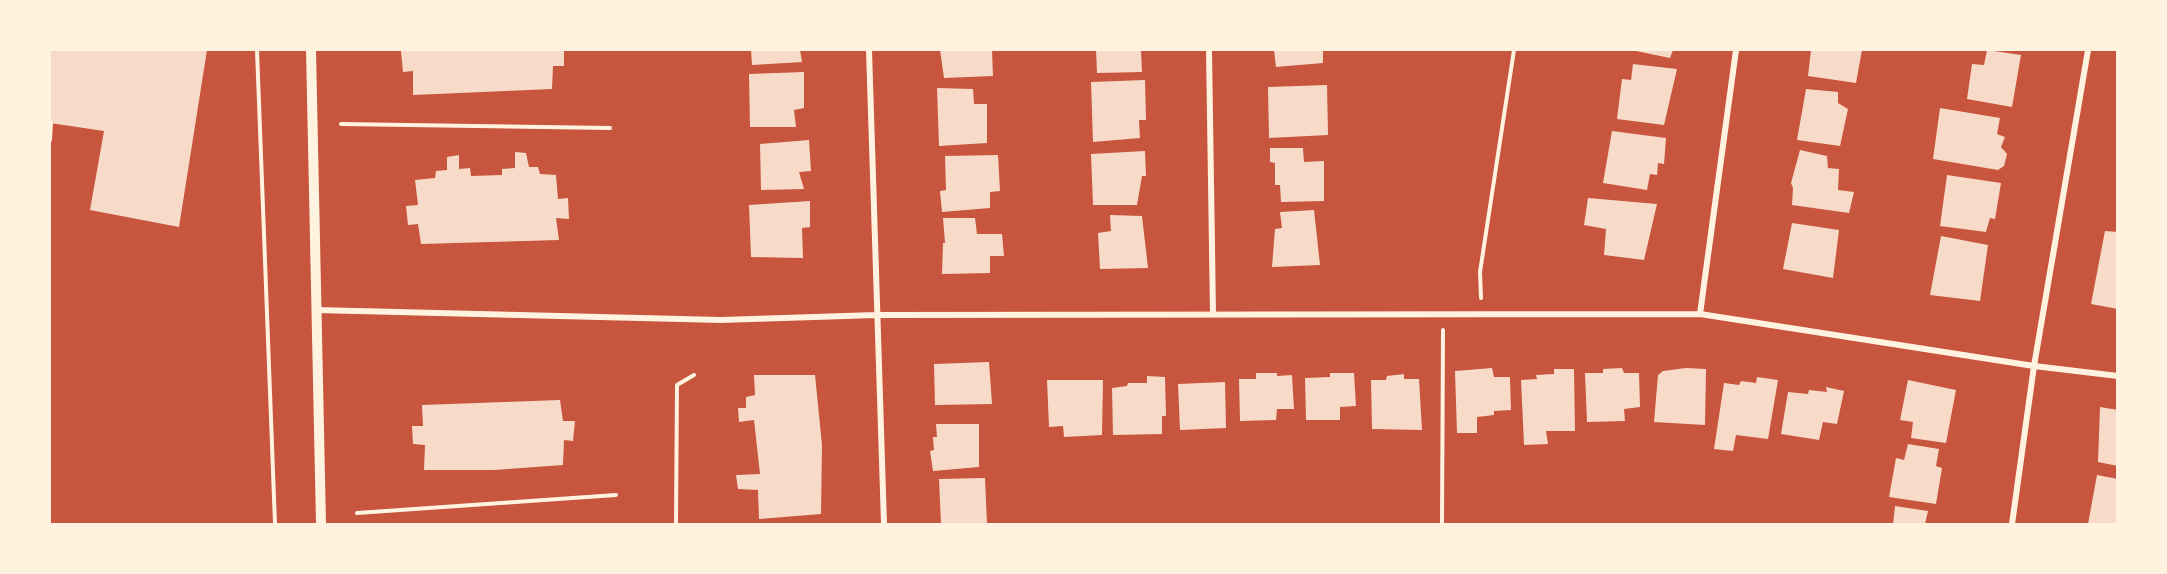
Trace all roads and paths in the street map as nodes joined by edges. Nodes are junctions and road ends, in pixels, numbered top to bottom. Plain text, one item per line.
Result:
1 (257, 50) edge
2 (311, 50) edge
3 (869, 50) edge
4 (1209, 50) edge
5 (1514, 50) edge
6 (1736, 50) edge
7 (2088, 50) edge
8 (51, 123) edge
9 (341, 124) dead end
10 (610, 128) dead end
11 (50, 140) edge
12 (316, 310) junction
13 (1214, 314) junction
14 (1443, 314) junction
15 (1482, 314) junction
16 (1700, 314) junction
17 (876, 315) junction
18 (2034, 366) junction
19 (694, 375) dead end
20 (2118, 376) edge
21 (616, 495) dead end
22 (357, 513) dead end
23 (275, 525) edge
24 (321, 525) edge
25 (676, 525) edge
26 (885, 525) edge
27 (1442, 525) edge
28 (2012, 525) edge

1 - 23 path
2 - 12 street
3 - 17 street
4 - 13 street
5 - 15 path
6 - 16 street
7 - 18 street
8 - 11 path
9 - 10 path
12 - 17 street
12 - 24 street
13 - 14 street
13 - 17 street
14 - 15 street
14 - 27 path
15 - 16 street
16 - 18 street
17 - 26 street
18 - 20 street
18 - 28 street
19 - 25 path
21 - 22 path

